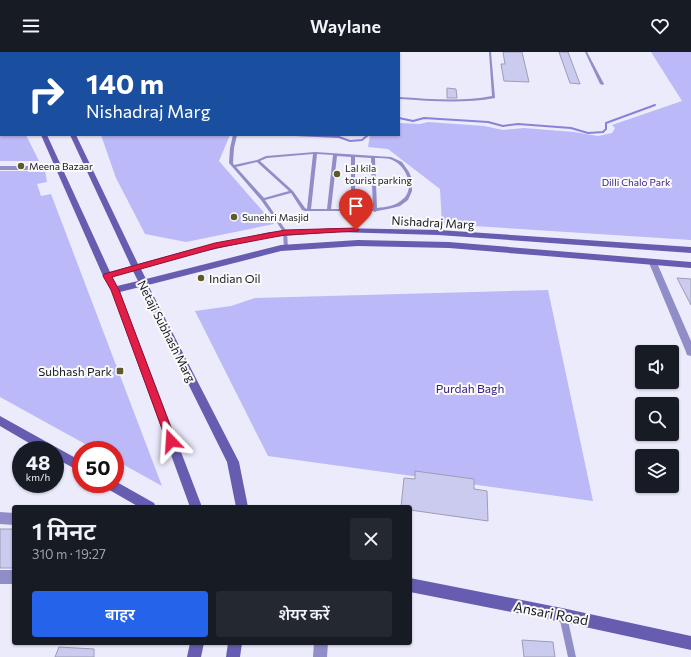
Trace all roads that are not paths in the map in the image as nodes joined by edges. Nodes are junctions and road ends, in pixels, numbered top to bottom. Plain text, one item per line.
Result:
1 (490, 52) edge
2 (586, 52) edge
3 (602, 84) dead end
4 (400, 98) edge
5 (44, 136) edge
6 (73, 136) edge
7 (235, 136) edge
8 (315, 153) junction
9 (335, 154) junction
10 (353, 155) junction
11 (373, 157) junction
12 (258, 161) junction
13 (233, 166) junction
14 (0, 168) edge
15 (58, 168) junction
16 (292, 192) junction
17 (263, 199) junction
18 (309, 210) junction
19 (329, 210) junction
20 (353, 210) junction
21 (375, 211) junction
22 (285, 232) junction
23 (286, 248) junction
24 (691, 250) edge
25 (653, 263) junction
26 (691, 265) edge
27 (136, 267) junction
28 (107, 276) junction
29 (143, 283) junction
30 (115, 290) junction
31 (691, 352) edge
32 (0, 421) edge
33 (35, 441) edge
34 (124, 492) edge
35 (147, 505) edge
36 (195, 505) edge
37 (242, 505) edge
38 (0, 518) edge
39 (12, 519) edge
40 (0, 577) edge
41 (12, 577) edge
42 (412, 585) edge
43 (562, 615) junction
44 (691, 643) edge
45 (197, 645) edge
46 (235, 645) edge
47 (321, 645) edge
48 (194, 657) edge
49 (233, 657) edge
50 (320, 657) edge
51 (572, 657) edge

1 - 4 lane
2 - 3 lane
5 - 15 main road
6 - 27 main road, Netaji Subhash Marg
7 - 13 lane
8 - 9 lane
8 - 12 lane
8 - 18 lane
9 - 10 lane
9 - 19 lane
10 - 11 lane
10 - 20 lane
11 - 21 lane
11 - 21 lane
12 - 13 lane
12 - 16 lane
13 - 17 lane
14 - 15 street
15 - 28 main road
16 - 17 lane
16 - 18 lane
17 - 22 lane
18 - 19 lane
19 - 20 lane
20 - 21 lane
22 - 23 lane
22 - 24 main road, Nishadraj Marg
22 - 27 main road, Nishadraj Marg
23 - 25 main road, Nishadraj Marg
23 - 29 main road, Nishadraj Marg
25 - 26 main road, Nishadraj Marg
25 - 31 street
27 - 28 main road, Nishadraj Marg
27 - 29 main road, Netaji Subhash Marg
28 - 30 main road
29 - 30 main road, Nishadraj Marg
29 - 37 main road, Netaji Subhash Marg
30 - 36 main road
32 - 33 main road
34 - 35 main road
38 - 39 street
40 - 41 street
42 - 43 main road, Ansari Road
43 - 44 main road, Ansari Road
43 - 51 lane
45 - 48 main road
46 - 49 main road
47 - 50 street

